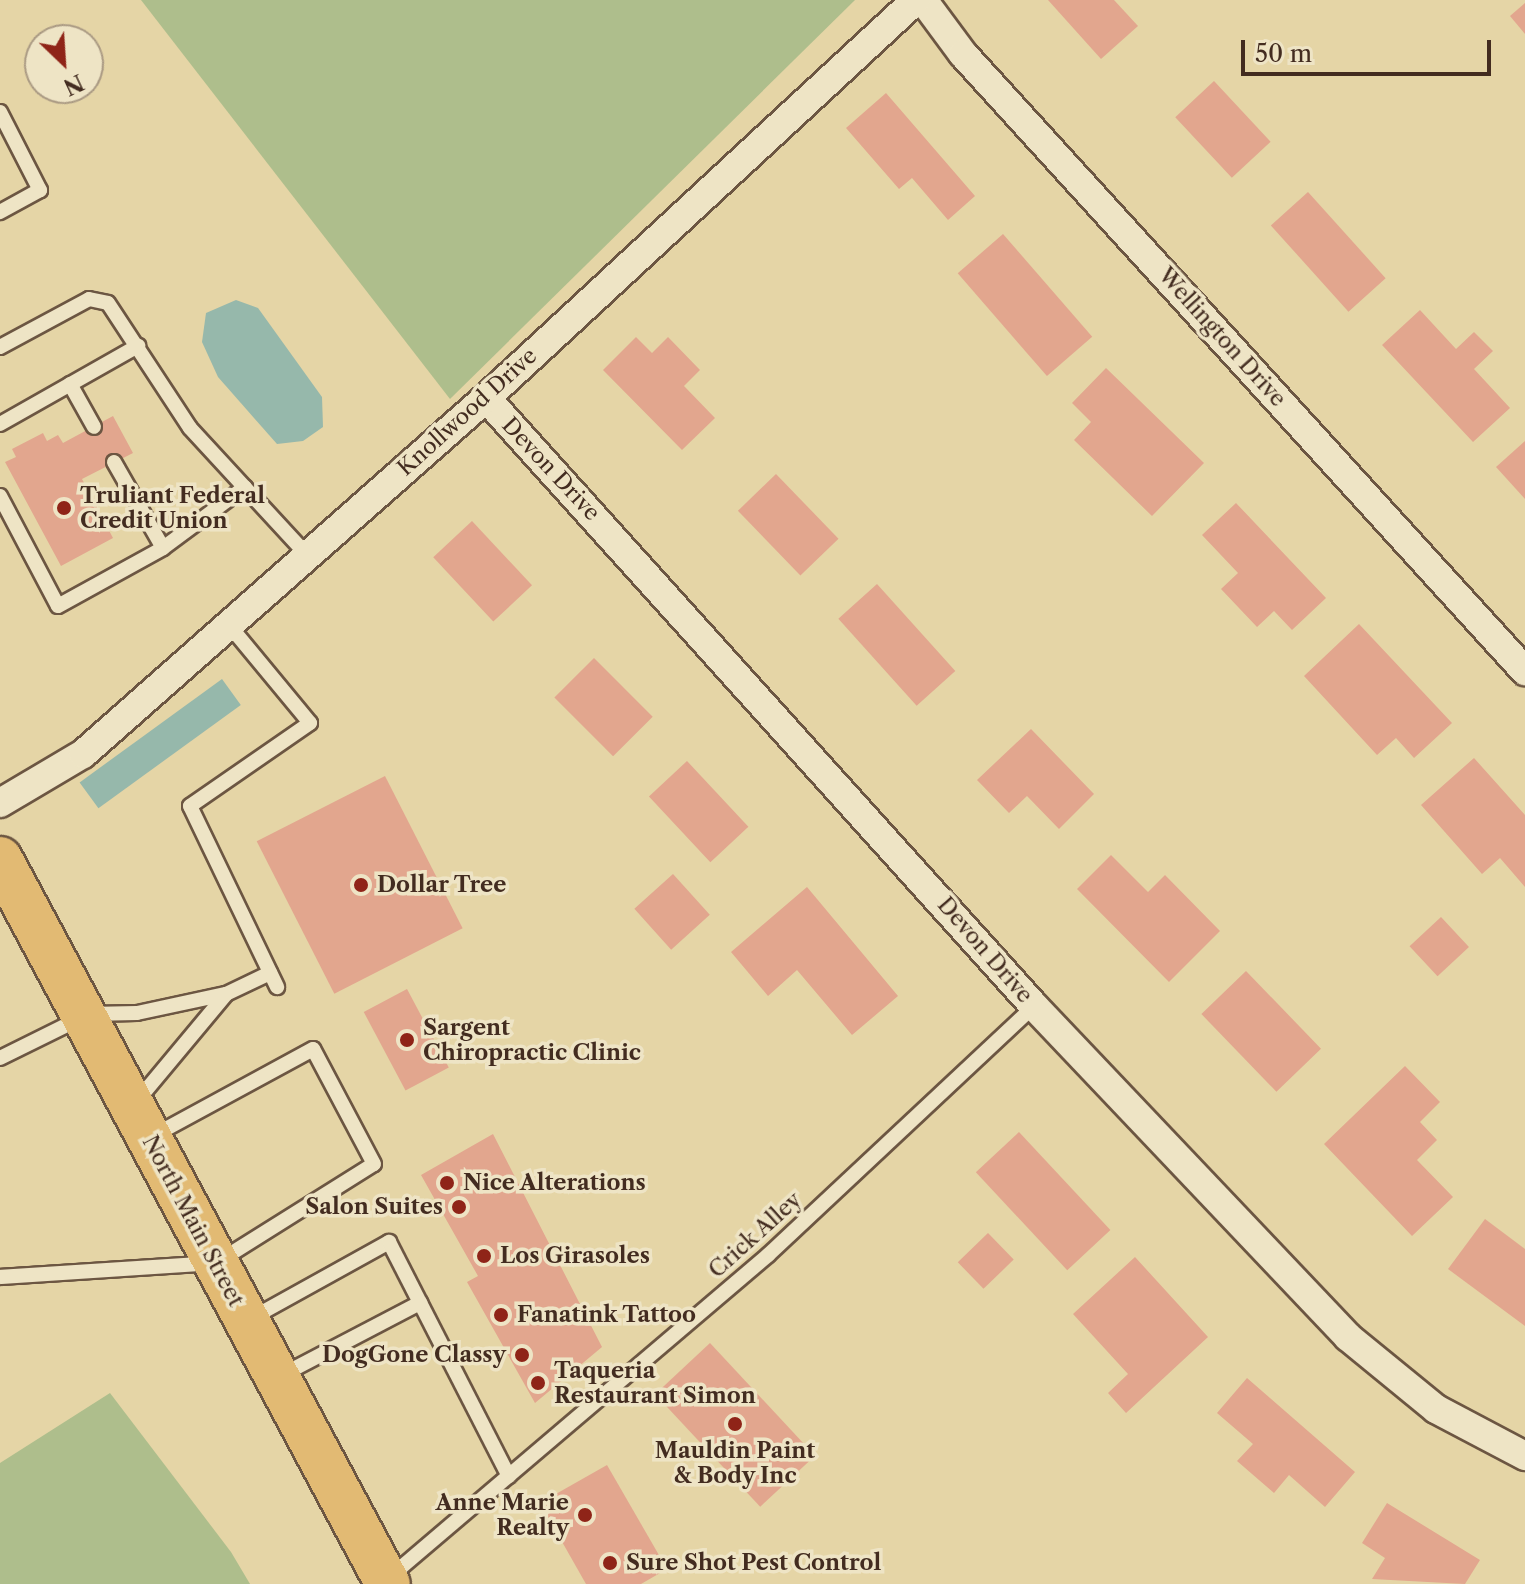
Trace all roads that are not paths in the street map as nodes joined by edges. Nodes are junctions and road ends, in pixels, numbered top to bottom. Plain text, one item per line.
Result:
1 (916, 0) edge
2 (923, 0) edge
3 (0, 112) edge
4 (0, 212) edge
5 (138, 346) junction
6 (0, 347) edge
7 (70, 384) junction
8 (486, 398) junction
9 (0, 424) edge
10 (94, 427) dead end
11 (114, 462) dead end
12 (245, 487) junction
13 (0, 496) edge
14 (163, 548) junction
15 (307, 555) junction
16 (229, 625) junction
17 (1525, 671) edge
18 (0, 803) edge
19 (0, 859) edge
20 (270, 973) junction
21 (277, 987) dead end
22 (226, 994) junction
23 (1034, 1006) junction
24 (89, 1014) junction
25 (0, 1058) edge
26 (140, 1122) junction
27 (216, 1263) junction
28 (0, 1277) edge
29 (420, 1303) junction
30 (246, 1321) junction
31 (277, 1377) junction
32 (1525, 1456) edge
33 (509, 1476) junction
34 (387, 1582) edge

1 - 8 street, Knollwood Drive
2 - 17 street, Wellington Drive
3 - 4 lane
5 - 6 lane
5 - 7 lane
5 - 12 lane
7 - 9 lane
7 - 10 lane
8 - 15 street, Knollwood Drive
8 - 23 street, Devon Drive
11 - 14 lane
12 - 14 lane
12 - 15 lane
13 - 14 lane
15 - 16 street, Knollwood Drive
16 - 18 street, Knollwood Drive
16 - 20 lane
19 - 24 main road, North Main Street
20 - 21 lane
20 - 22 lane
22 - 24 lane
22 - 26 lane
23 - 32 street, Devon Drive
23 - 33 lane, Crick Alley
24 - 25 lane
24 - 26 main road, North Main Street
26 - 27 main road, North Main Street
26 - 27 lane
27 - 28 lane
27 - 30 main road, North Main Street
29 - 30 lane
29 - 31 lane
29 - 33 lane
30 - 31 main road, North Main Street
31 - 34 main road, North Main Street
33 - 34 lane, Crick Alley

